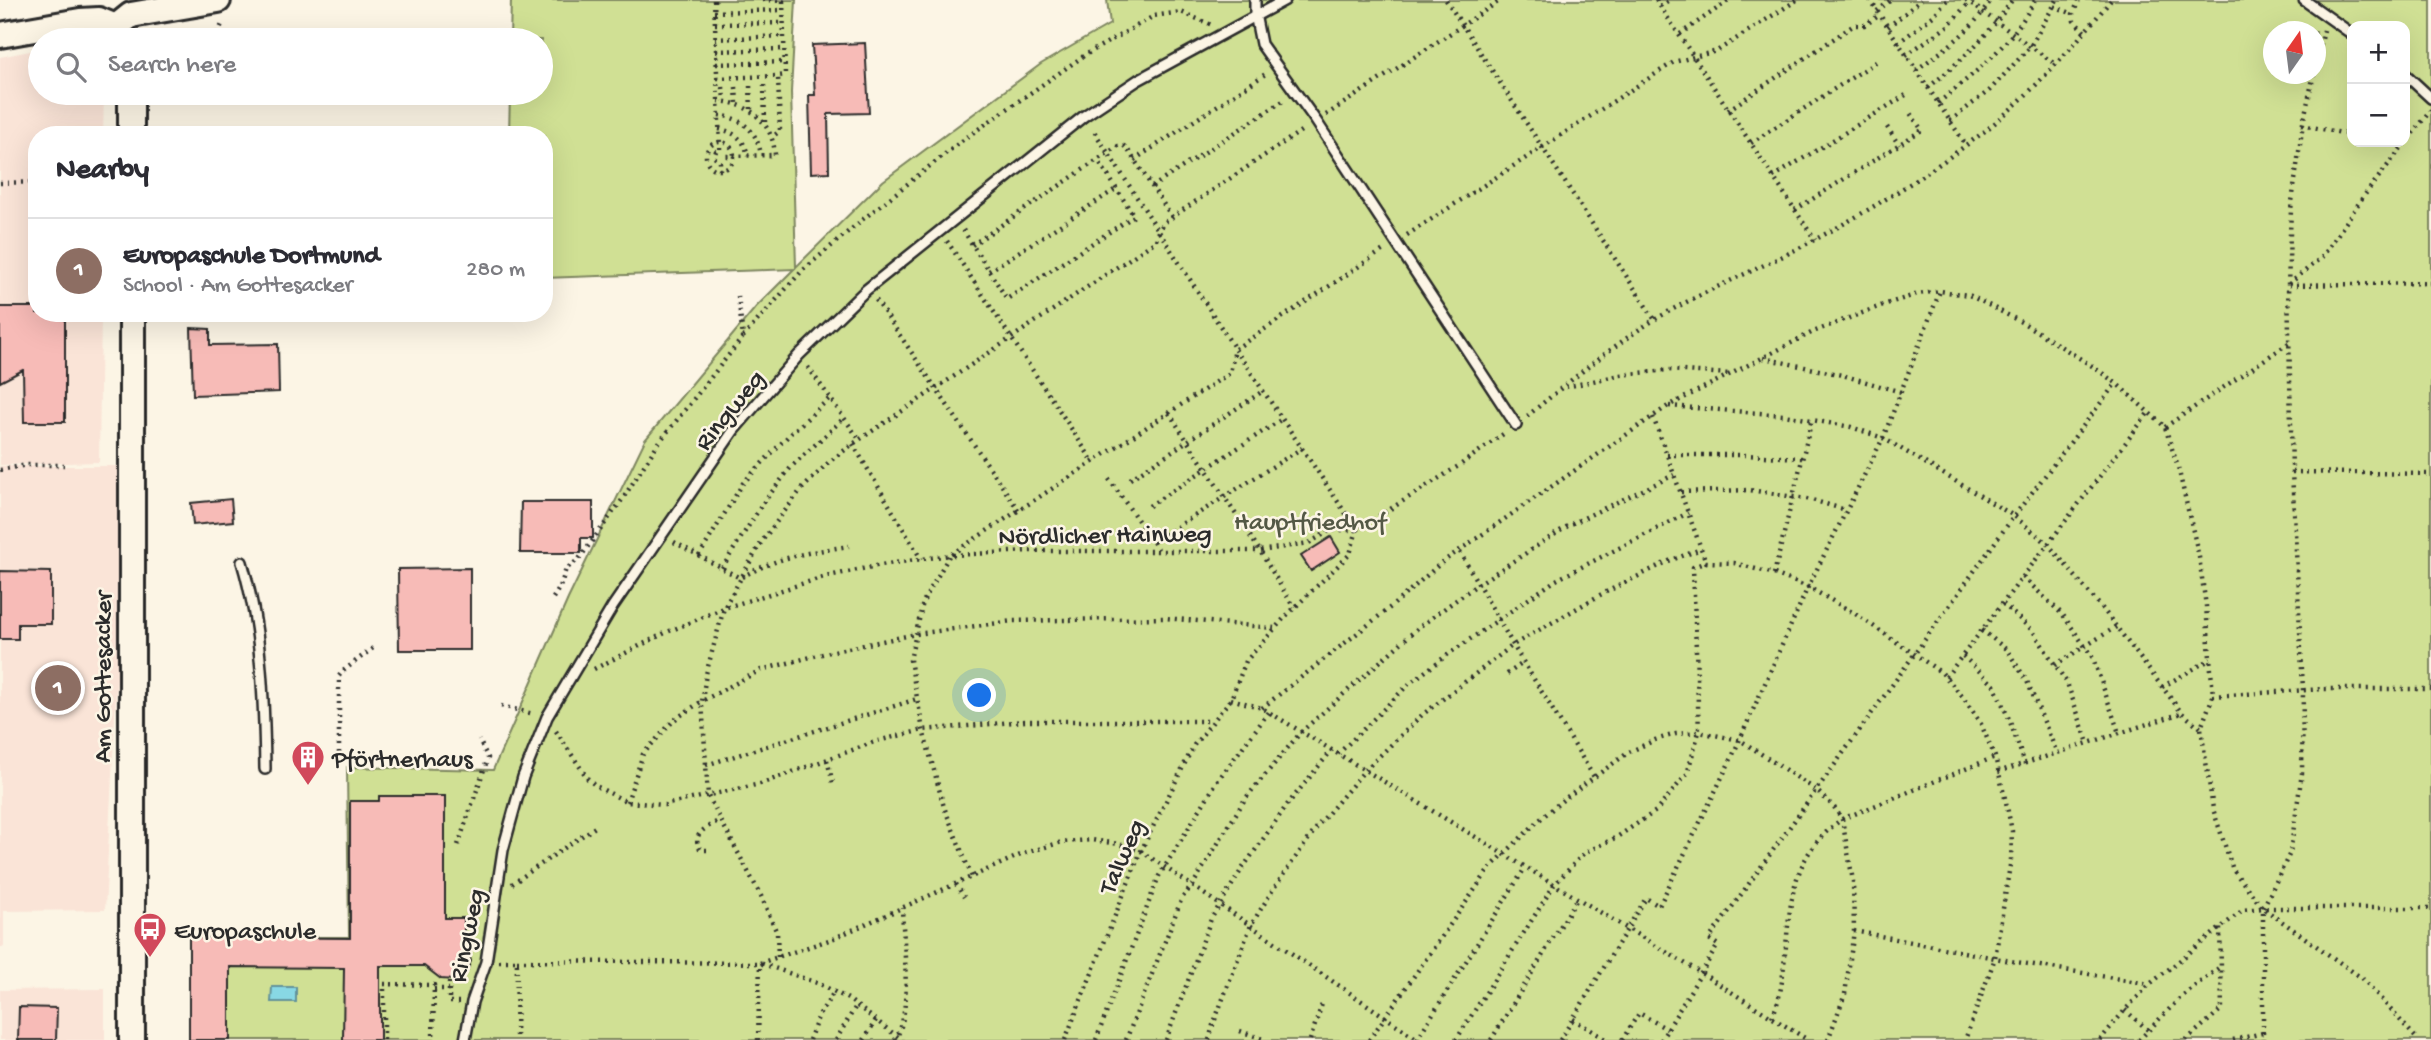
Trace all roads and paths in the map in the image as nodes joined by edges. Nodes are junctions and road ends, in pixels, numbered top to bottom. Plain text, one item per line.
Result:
1 (714, 0) edge
2 (762, 0) edge
3 (1255, 0) edge
4 (1285, 0) edge
5 (1446, 0) edge
6 (1656, 0) edge
7 (1669, 0) edge
8 (1730, 0) edge
9 (1797, 0) edge
10 (1870, 0) edge
11 (1891, 0) edge
12 (1921, 0) edge
13 (1947, 0) edge
14 (1991, 0) edge
15 (2012, 0) edge
16 (2035, 0) edge
17 (2057, 0) edge
18 (2079, 0) edge
19 (2111, 0) edge
20 (1969, 1) edge
21 (2308, 3) edge
22 (1660, 6) junction
23 (2054, 6) junction
24 (221, 7) edge
25 (783, 10) junction
26 (714, 12) junction
27 (1878, 13) junction
28 (1983, 13) junction
29 (1255, 14) junction
30 (2073, 14) junction
31 (2327, 15) junction
32 (2326, 21) edge
33 (783, 23) junction
34 (1997, 23) junction
35 (715, 24) junction
36 (1888, 27) junction
37 (40, 28) edge
38 (111, 28) edge
39 (123, 28) edge
40 (217, 28) edge
41 (28, 30) edge
42 (1226, 30) junction
43 (2347, 30) edge
44 (2085, 32) junction
45 (1680, 34) junction
46 (0, 35) edge
47 (2014, 35) junction
48 (784, 36) junction
49 (715, 38) junction
50 (1898, 43) junction
51 (2031, 47) junction
52 (784, 48) junction
53 (716, 51) junction
54 (1906, 55) junction
55 (1694, 57) junction
56 (1879, 60) dead end
57 (785, 62) junction
58 (716, 64) junction
59 (2055, 64) junction
60 (1277, 67) junction
61 (1916, 70) junction
62 (778, 76) junction
63 (717, 78) junction
64 (2410, 79) edge
65 (2312, 84) edge
66 (764, 85) dead end
67 (750, 86) dead end
68 (723, 87) dead end
69 (736, 87) dead end
70 (1928, 88) junction
71 (1295, 92) junction
72 (1906, 95) dead end
73 (2431, 99) edge
74 (721, 101) junction
75 (1938, 103) junction
76 (737, 104) junction
77 (140, 105) edge
78 (751, 110) junction
79 (1728, 110) junction
80 (2431, 110) edge
81 (1910, 113) dead end
82 (719, 115) junction
83 (1084, 116) junction
84 (1950, 121) junction
85 (765, 124) junction
86 (2302, 125) junction
87 (134, 126) edge
88 (1887, 127) dead end
89 (719, 129) junction
90 (2347, 134) edge
91 (772, 137) junction
92 (2410, 137) edge
93 (719, 143) junction
94 (1751, 143) junction
95 (1899, 145) junction
96 (1966, 145) junction
97 (1542, 147) junction
98 (2402, 147) edge
99 (720, 150) junction
100 (1108, 153) junction
101 (734, 155) junction
102 (726, 156) junction
103 (748, 156) junction
104 (761, 156) junction
105 (706, 157) junction
106 (714, 157) junction
107 (1097, 160) junction
108 (1134, 160) junction
109 (720, 162) junction
110 (720, 170) junction
111 (1773, 177) junction
112 (28, 182) edge
113 (0, 183) edge
114 (1152, 187) junction
115 (1116, 189) junction
116 (1795, 210) junction
117 (1172, 217) dead end
118 (954, 218) junction
119 (939, 229) junction
120 (1815, 240) junction
121 (1156, 241) dead end
122 (1394, 243) junction
123 (972, 245) junction
124 (989, 271) junction
125 (2431, 283) edge
126 (2288, 285) junction
127 (868, 288) junction
128 (1940, 291) junction
129 (738, 296) dead end
130 (1655, 320) junction
131 (132, 322) edge
132 (743, 337) junction
133 (1011, 337) junction
134 (2289, 343) junction
135 (1235, 349) junction
136 (799, 355) junction
137 (1762, 358) junction
138 (1731, 374) junction
139 (2116, 383) junction
140 (935, 387) junction
141 (1563, 387) junction
142 (1263, 391) junction
143 (1901, 392) junction
144 (830, 398) junction
145 (1668, 406) junction
146 (2149, 411) junction
147 (1169, 413) junction
148 (1653, 417) junction
149 (844, 418) junction
150 (1282, 419) junction
151 (1812, 419) junction
152 (1516, 425) junction
153 (2165, 427) junction
154 (1883, 438) junction
155 (859, 439) junction
156 (1187, 441) junction
157 (853, 444) junction
158 (1302, 448) junction
159 (1667, 455) junction
160 (1802, 458) junction
161 (1094, 463) junction
162 (64, 465) dead end
163 (1205, 468) junction
164 (0, 470) edge
165 (2292, 472) junction
166 (2431, 474) edge
167 (1674, 475) junction
168 (1109, 479) dead end
169 (1130, 479) dead end
170 (1681, 492) junction
171 (1224, 496) junction
172 (1793, 497) junction
173 (1149, 506) dead end
174 (1846, 510) junction
175 (1019, 511) junction
176 (1688, 513) junction
177 (2014, 516) junction
178 (1357, 530) junction
179 (661, 535) junction
180 (1153, 542) junction
181 (2048, 544) junction
182 (849, 546) dead end
183 (1702, 549) junction
184 (1260, 551) junction
185 (1160, 552) junction
186 (1460, 552) junction
187 (950, 555) junction
188 (699, 556) junction
189 (922, 559) junction
190 (242, 562) dead end
191 (1706, 562) junction
192 (722, 568) junction
193 (1774, 574) junction
194 (2022, 577) junction
195 (740, 578) junction
196 (1478, 584) junction
197 (1808, 587) junction
198 (553, 598) dead end
199 (2003, 604) junction
200 (724, 608) junction
201 (1294, 608) junction
202 (1499, 620) junction
203 (2116, 627) junction
204 (1275, 628) junction
205 (1982, 631) junction
206 (916, 634) junction
207 (1513, 645) junction
208 (2085, 647) junction
209 (373, 648) dead end
210 (1913, 654) junction
211 (1963, 656) junction
212 (2211, 659) junction
213 (1523, 663) junction
214 (2055, 665) junction
215 (1507, 674) dead end
216 (1946, 677) junction
217 (569, 678) junction
218 (2162, 687) junction
219 (2431, 689) edge
220 (2303, 690) junction
221 (2213, 696) junction
222 (917, 699) junction
223 (1231, 699) junction
224 (702, 701) junction
225 (500, 706) dead end
226 (1262, 708) junction
227 (1269, 712) junction
228 (2182, 713) junction
229 (547, 717) junction
230 (1212, 721) junction
231 (2202, 728) junction
232 (923, 730) junction
233 (1301, 732) junction
234 (1699, 732) junction
235 (2119, 733) junction
236 (479, 740) dead end
237 (1740, 740) junction
238 (2088, 743) junction
239 (1332, 750) junction
240 (2057, 753) junction
241 (1338, 754) junction
242 (1995, 757) junction
243 (339, 760) dead end
244 (827, 760) junction
245 (2025, 764) junction
246 (706, 765) junction
247 (265, 769) dead end
248 (1365, 770) junction
249 (1998, 772) junction
250 (1594, 778) junction
251 (834, 787) dead end
252 (1816, 790) junction
253 (708, 796) junction
254 (627, 802) junction
255 (1842, 819) junction
256 (720, 820) junction
257 (595, 828) dead end
258 (458, 845) dead end
259 (707, 850) dead end
260 (1141, 850) junction
261 (1503, 855) junction
262 (1165, 867) junction
263 (1525, 868) junction
264 (972, 877) junction
265 (957, 884) junction
266 (1554, 885) junction
267 (1192, 886) junction
268 (506, 888) dead end
269 (964, 898) dead end
270 (1577, 899) junction
271 (1220, 904) junction
272 (902, 908) junction
273 (2263, 908) junction
274 (2431, 908) edge
275 (1251, 925) junction
276 (1627, 928) junction
277 (2220, 928) junction
278 (1854, 931) junction
279 (778, 957) junction
280 (1995, 958) junction
281 (506, 961) dead end
282 (517, 961) junction
283 (760, 963) junction
284 (2220, 967) junction
285 (1701, 973) junction
286 (449, 982) dead end
287 (2150, 984) junction
288 (434, 989) junction
289 (449, 989) junction
290 (834, 992) junction
291 (1323, 1001) dead end
292 (472, 1002) junction
293 (856, 1006) junction
294 (2125, 1010) junction
295 (1384, 1016) junction
296 (1772, 1017) junction
297 (1573, 1019) junction
298 (876, 1020) junction
299 (1667, 1029) junction
300 (2148, 1030) junction
301 (1240, 1031) dead end
302 (2263, 1033) junction
303 (898, 1039) edge
304 (1418, 1039) edge
305 (132, 1040) edge
306 (384, 1040) edge
307 (433, 1040) edge
308 (465, 1040) edge
309 (516, 1040) edge
310 (758, 1040) edge
311 (808, 1040) edge
312 (836, 1040) edge
313 (864, 1040) edge
314 (1065, 1040) edge
315 (1096, 1040) edge
316 (1126, 1040) edge
317 (1166, 1040) edge
318 (1209, 1040) edge
319 (1266, 1040) edge
320 (1310, 1040) edge
321 (1369, 1040) edge
322 (1456, 1040) edge
323 (1491, 1040) edge
324 (1560, 1040) edge
325 (1607, 1040) edge
326 (1622, 1040) edge
327 (1661, 1040) edge
328 (1808, 1040) edge
329 (1828, 1040) edge
330 (1965, 1040) edge
331 (2100, 1040) edge
332 (2139, 1040) edge
333 (2186, 1040) edge
334 (2234, 1040) edge
335 (2263, 1040) edge
336 (2418, 1040) edge

1 - 26 path
2 - 25 path
3 - 29 lane
4 - 29 lane, Ringweg
5 - 97 path
6 - 22 path
7 - 22 path
8 - 45 path
9 - 55 path
10 - 27 path
11 - 27 path
12 - 36 path
13 - 50 path
14 - 28 path
15 - 34 path
16 - 47 path
17 - 23 path
18 - 30 path
19 - 44 path
20 - 28 path
20 - 54 path
21 - 31 lane
22 - 45 path
23 - 30 path
23 - 51 path
24 - 39 street
24 - 40 path
25 - 26 path
25 - 33 path
26 - 35 path
27 - 36 path
27 - 79 path
28 - 34 path
28 - 61 path
29 - 42 lane, Ringweg
29 - 60 lane
30 - 44 path
31 - 32 path
31 - 43 lane
33 - 35 path
33 - 48 path
34 - 47 path
34 - 70 path
35 - 49 path
36 - 50 path
37 - 38 street
41 - 46 street
42 - 83 lane, Ringweg
42 - 132 path
44 - 59 path
45 - 55 path
47 - 51 path
47 - 75 path
48 - 49 path
48 - 52 path
49 - 53 path
50 - 54 path
51 - 59 path
51 - 84 path
52 - 53 path
52 - 57 path
53 - 58 path
54 - 61 path
55 - 79 path
55 - 97 path
56 - 94 path
57 - 58 path
57 - 62 path
58 - 63 path
59 - 96 path
60 - 71 lane
60 - 108 path
61 - 70 path
62 - 63 path
62 - 91 path
63 - 74 path
64 - 73 lane
65 - 86 path
66 - 85 path
67 - 78 path
68 - 74 path
69 - 76 path
70 - 75 path
71 - 114 path
71 - 122 lane
72 - 111 path
74 - 76 path
74 - 82 path
75 - 84 path
76 - 78 path
77 - 87 street
78 - 85 path
79 - 94 path
80 - 92 path
81 - 95 path
82 - 89 path
82 - 104 path
83 - 100 path
83 - 118 lane, Ringweg
84 - 96 path
85 - 91 path
86 - 90 path
86 - 126 path
88 - 95 path
89 - 93 path
89 - 103 path
91 - 104 path
93 - 99 path
93 - 101 path
93 - 105 path
94 - 111 path
95 - 116 path
96 - 120 path
97 - 122 path
97 - 130 path
98 - 126 path
99 - 102 path
99 - 106 path
100 - 107 path
100 - 108 path
100 - 135 path
101 - 102 path
101 - 103 path
101 - 110 path
102 - 109 path
103 - 104 path
105 - 106 path
105 - 110 path
106 - 109 path
107 - 115 path
107 - 123 path
108 - 114 path
109 - 110 path
111 - 116 path
112 - 113 path
114 - 117 path
115 - 124 path
115 - 124 path
116 - 120 path
118 - 119 lane, Ringweg
118 - 123 path
119 - 127 lane, Ringweg
119 - 133 path
120 - 130 path
121 - 133 path
122 - 135 path
122 - 152 lane
123 - 124 path
125 - 126 path
126 - 134 path
127 - 136 lane, Ringweg
127 - 140 path
128 - 137 path
128 - 139 path
128 - 143 path
129 - 132 path
130 - 141 path
131 - 305 street, Am Gottesacker
132 - 198 path
133 - 140 path
133 - 161 path
134 - 153 path
134 - 165 path
135 - 142 path
135 - 147 path
136 - 144 path
136 - 179 lane, Ringweg
137 - 138 path
137 - 143 path
138 - 141 path
138 - 145 path
139 - 146 path
139 - 177 path
140 - 155 path
140 - 175 path
141 - 152 path
142 - 150 path
142 - 156 path
143 - 154 path
144 - 149 path
144 - 188 path
145 - 148 path
145 - 151 path
146 - 153 path
146 - 181 path
147 - 156 path
147 - 161 path
148 - 159 path
148 - 186 path
149 - 155 path
149 - 192 path
150 - 158 path
150 - 163 path
151 - 154 path
151 - 160 path
152 - 178 path
153 - 212 path
154 - 174 path
154 - 177 path
155 - 157 path
156 - 163 path
156 - 169 path
157 - 189 path
157 - 195 path
158 - 171 path
158 - 178 path
159 - 160 path
159 - 167 path
160 - 172 path
161 - 175 path
162 - 164 path
163 - 171 path
163 - 173 path
165 - 166 path
165 - 220 path
167 - 170 path
167 - 196 path
168 - 180 path
170 - 172 path
170 - 176 path
171 - 180 path
171 - 184 path
172 - 174 path
172 - 193 path
174 - 197 path
175 - 187 path
176 - 183 path
176 - 202 path
177 - 181 path
177 - 210 path
178 - 184 path, Nördlicher Hainweg
178 - 201 path, Talweg
179 - 188 path
179 - 217 lane, Ringweg
180 - 185 path
181 - 194 path
181 - 203 path
182 - 195 path
183 - 191 path
183 - 207 path
184 - 185 path, Nördlicher Hainweg
184 - 201 path
185 - 187 path, Nördlicher Hainweg
186 - 196 path
186 - 226 path
187 - 189 path, Nördlicher Hainweg
187 - 206 path
188 - 192 path
189 - 200 path, Nördlicher Hainweg
190 - 247 lane
191 - 193 path
191 - 234 path
192 - 195 path
193 - 197 path
194 - 199 path
194 - 208 path
195 - 200 path
196 - 202 path
196 - 233 path
197 - 210 path
197 - 237 path
199 - 205 path
199 - 214 path
200 - 217 path, Nördlicher Hainweg
200 - 224 path
201 - 204 path, Talweg
202 - 207 path
202 - 241 path
203 - 208 path
203 - 218 path
204 - 206 path
204 - 223 path, Talweg
205 - 211 path
205 - 240 path
206 - 222 path
206 - 224 path
207 - 213 path
207 - 248 path
208 - 214 path
208 - 235 path
209 - 243 path
210 - 216 path
210 - 252 path
211 - 216 path
211 - 245 path
212 - 218 path
212 - 221 path
213 - 215 path
213 - 250 path
214 - 238 path
216 - 242 path
217 - 229 lane, Ringweg
218 - 228 path
219 - 220 path
220 - 221 path
220 - 273 path
221 - 231 path
222 - 232 path
222 - 246 path
223 - 226 path
223 - 230 path, Talweg
224 - 246 path
224 - 254 path
225 - 229 path
226 - 227 path
227 - 233 path
227 - 262 path
228 - 231 path
228 - 235 path
229 - 254 path
229 - 292 lane, Ringweg
230 - 232 path
230 - 260 path, Talweg
231 - 273 path
232 - 244 path
232 - 264 path
233 - 239 path
233 - 267 path
234 - 237 path
234 - 250 path
234 - 266 path
235 - 238 path
236 - 258 path
237 - 252 path
237 - 276 path
238 - 240 path
239 - 241 path
239 - 271 path
240 - 245 path
241 - 248 path
242 - 249 path
242 - 255 path
244 - 251 path
244 - 253 path
245 - 249 path
246 - 253 path
248 - 261 path
248 - 275 path
249 - 280 path
250 - 261 path
252 - 255 path
252 - 285 path
253 - 254 path
253 - 256 path
255 - 278 path
255 - 296 path
256 - 259 path
256 - 279 path
257 - 268 path
260 - 262 path
260 - 264 path
260 - 314 path, Talweg
261 - 263 path
261 - 295 path
262 - 267 path
262 - 315 path
263 - 266 path
263 - 304 path
264 - 265 path
265 - 269 path
265 - 272 path
266 - 270 path
266 - 322 path
267 - 271 path
267 - 316 path
270 - 276 path
270 - 323 path
271 - 275 path
271 - 317 path
272 - 279 path
272 - 303 path
273 - 274 path
273 - 277 path
273 - 302 path
273 - 336 path
275 - 295 path
275 - 318 path
276 - 285 path
276 - 297 path
277 - 284 path
277 - 287 path
278 - 280 path
278 - 329 path
279 - 283 path
280 - 287 path
280 - 330 path
281 - 282 path
282 - 283 path
282 - 309 path
283 - 290 path
283 - 310 path
284 - 300 path
284 - 333 path
285 - 296 path
285 - 299 path
286 - 289 path
287 - 294 path
288 - 289 path
288 - 306 path
288 - 307 path
289 - 292 path
290 - 293 path
290 - 311 path
291 - 320 path
292 - 308 lane, Ringweg
293 - 298 path
293 - 312 path
294 - 300 path
294 - 331 path
295 - 304 path
295 - 321 path
296 - 328 path
297 - 324 path
297 - 325 path
298 - 303 path
298 - 313 path
299 - 326 path
299 - 327 path
300 - 332 path
301 - 319 path
302 - 334 path
302 - 335 path

